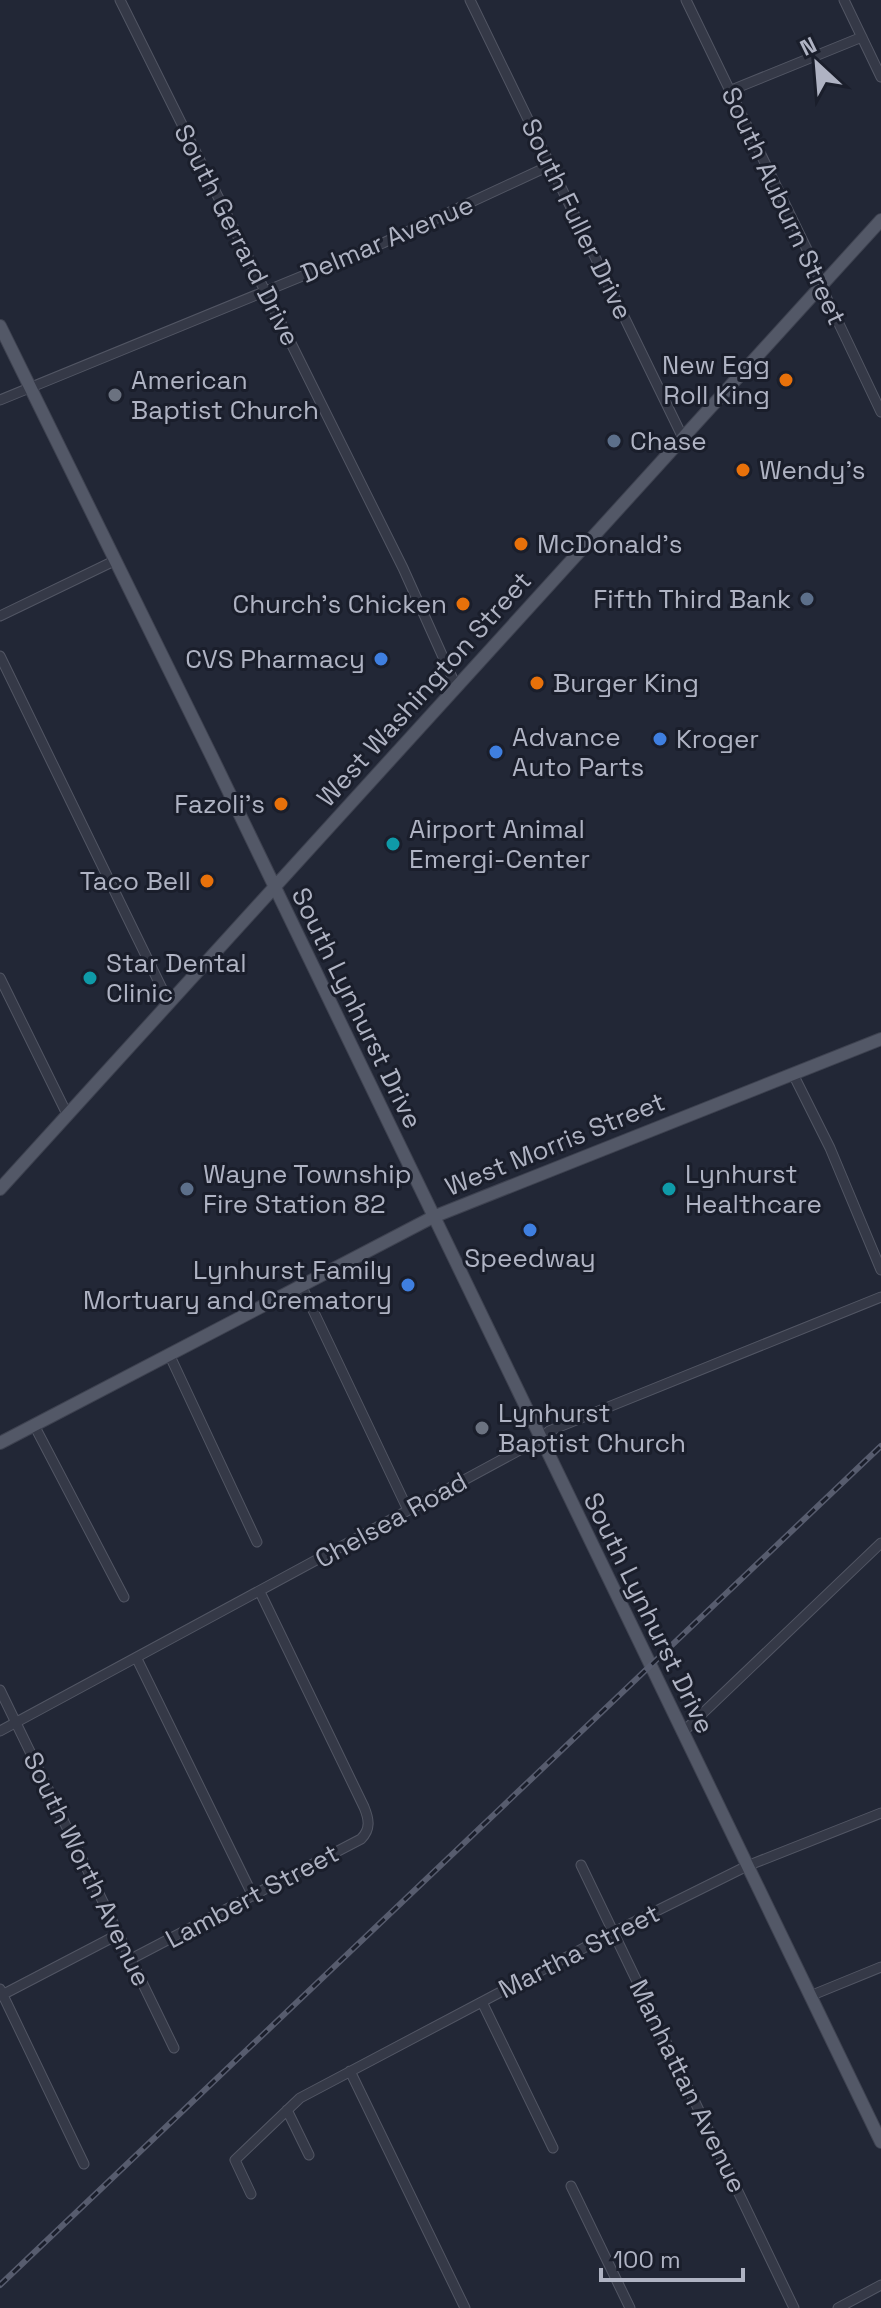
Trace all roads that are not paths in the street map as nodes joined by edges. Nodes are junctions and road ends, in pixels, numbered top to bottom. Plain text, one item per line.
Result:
1 (120, 0) edge
2 (470, 0) edge
3 (686, 0) edge
4 (844, 0) edge
5 (862, 37) junction
6 (881, 77) edge
7 (729, 91) junction
8 (551, 165) junction
9 (881, 220) edge
10 (821, 286) junction
11 (265, 291) junction
12 (0, 326) edge
13 (29, 386) junction
14 (0, 400) edge
15 (881, 412) edge
16 (683, 438) junction
17 (114, 561) junction
18 (0, 616) edge
19 (0, 656) edge
20 (456, 686) junction
21 (274, 886) junction
22 (0, 978) edge
23 (169, 1003) junction
24 (881, 1039) edge
25 (793, 1074) junction
26 (67, 1114) junction
27 (0, 1189) edge
28 (433, 1217) junction
29 (881, 1270) edge
30 (301, 1285) junction
31 (881, 1297) edge
32 (169, 1354) junction
33 (34, 1425) junction
34 (540, 1439) junction
35 (0, 1443) edge
36 (408, 1510) junction
37 (257, 1542) dead end
38 (881, 1543) edge
39 (260, 1592) junction
40 (124, 1597) dead end
41 (137, 1659) junction
42 (0, 1690) edge
43 (16, 1723) junction
44 (0, 1731) edge
45 (683, 1732) junction
46 (881, 1813) edge
47 (581, 1865) dead end
48 (747, 1866) junction
49 (253, 1896) junction
50 (614, 1932) junction
51 (119, 1934) junction
52 (131, 1959) junction
53 (881, 1967) edge
54 (1, 1993) edge
55 (810, 1996) junction
56 (482, 2002) junction
57 (174, 2048) dead end
58 (350, 2071) junction
59 (287, 2110) junction
60 (881, 2142) edge
61 (553, 2148) dead end
62 (309, 2155) dead end
63 (84, 2164) dead end
64 (571, 2186) dead end
65 (251, 2194) dead end
66 (881, 2285) edge
67 (465, 2308) edge
68 (630, 2308) edge
69 (794, 2308) edge
70 (838, 2308) edge

1 - 11 street, South Gerrard Drive
2 - 8 street, South Fuller Drive
3 - 7 street, South Auburn Street
4 - 5 street
5 - 6 street
5 - 7 street
7 - 10 street, South Auburn Street
8 - 11 street, Delmar Avenue
8 - 16 street, South Fuller Drive
9 - 10 main road, West Washington Street
10 - 15 street, South Auburn Street
10 - 16 main road, West Washington Street
11 - 13 street, Delmar Avenue
11 - 20 street, South Gerrard Drive
12 - 13 main road, South Lynhurst Drive
13 - 14 street, Delmar Avenue
13 - 17 main road, South Lynhurst Drive
16 - 20 main road, West Washington Street
17 - 18 street
17 - 21 main road, South Lynhurst Drive
19 - 23 street
20 - 21 main road, West Washington Street
21 - 23 main road, West Washington Street
21 - 28 main road, South Lynhurst Drive
22 - 26 street
23 - 26 main road, West Washington Street
24 - 25 main road, West Morris Street
25 - 28 main road, West Morris Street
25 - 29 street
26 - 27 main road, West Washington Street
28 - 30 main road, West Morris Street
28 - 34 main road, South Lynhurst Drive
30 - 32 main road, West Morris Street
30 - 36 street
31 - 34 street, Chelsea Road
32 - 33 main road, West Morris Street
32 - 37 street
33 - 35 main road, West Morris Street
33 - 40 street
34 - 36 street, Chelsea Road
34 - 45 main road, South Lynhurst Drive
36 - 39 street, Chelsea Road
38 - 45 street
39 - 41 street, Chelsea Road
39 - 49 street, Lambert Street
41 - 43 street, Chelsea Road
41 - 49 street
42 - 43 street, South Worth Avenue
43 - 44 street, Chelsea Road
43 - 51 street, South Worth Avenue
45 - 48 main road, South Lynhurst Drive
46 - 48 street, Martha Street
47 - 50 street, Manhattan Avenue
48 - 50 street, Martha Street
48 - 55 main road, South Lynhurst Drive
49 - 52 street, Lambert Street
50 - 56 street, Martha Street
50 - 69 street, Manhattan Avenue
51 - 52 street, South Worth Avenue
51 - 54 street
52 - 57 street, South Worth Avenue
53 - 55 street
54 - 63 street
55 - 60 main road, South Lynhurst Drive
56 - 58 street, Martha Street
56 - 61 street
58 - 59 street, Martha Street
58 - 67 street
59 - 62 street
59 - 65 street
64 - 68 street
66 - 70 street

